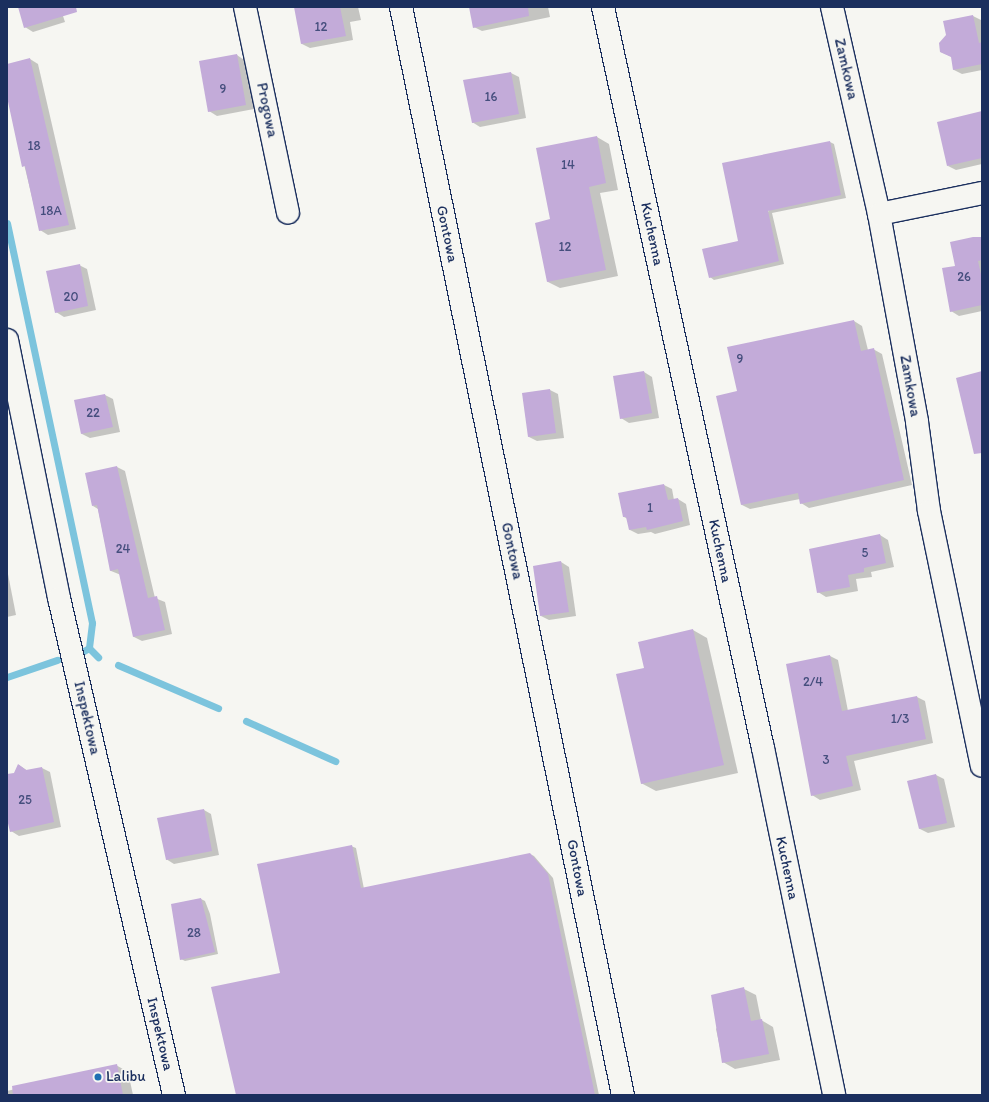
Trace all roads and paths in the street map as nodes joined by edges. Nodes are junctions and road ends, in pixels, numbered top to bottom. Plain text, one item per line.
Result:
1 (245, 7) edge
2 (401, 7) edge
3 (603, 7) edge
4 (832, 7) edge
5 (982, 193) edge
6 (288, 213) dead end
7 (878, 214) junction
8 (7, 340) edge
9 (982, 766) edge
10 (174, 1095) edge
11 (623, 1095) edge
12 (834, 1095) edge

1 - 6 street, Progowa
2 - 11 street, Gontowa
3 - 12 street, Kuchenna
4 - 7 street, Zamkowa
5 - 7 street
7 - 9 street, Zamkowa
8 - 10 street, Inspektowa

